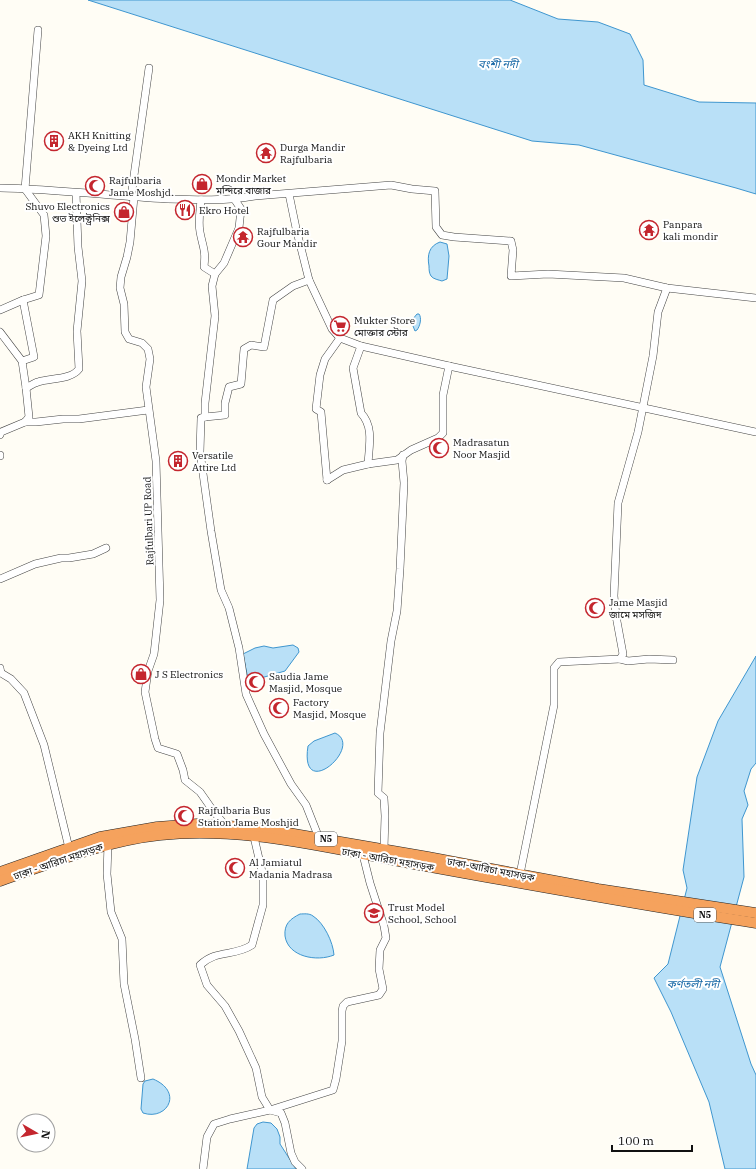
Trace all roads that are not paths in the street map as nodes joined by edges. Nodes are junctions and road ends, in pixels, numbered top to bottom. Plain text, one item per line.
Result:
1 (38, 30) dead end
2 (149, 68) dead end
3 (0, 188) edge
4 (25, 188) junction
5 (76, 193) junction
6 (289, 194) junction
7 (133, 197) junction
8 (201, 200) junction
9 (235, 200) junction
10 (216, 274) junction
11 (309, 280) junction
12 (667, 288) junction
13 (756, 298) edge
14 (23, 300) junction
15 (0, 310) edge
16 (0, 332) edge
17 (340, 338) junction
18 (361, 346) junction
19 (22, 361) junction
20 (449, 366) junction
21 (26, 388) junction
22 (643, 406) junction
23 (148, 410) junction
24 (205, 417) junction
25 (25, 422) junction
26 (756, 432) edge
27 (0, 435) edge
28 (403, 455) junction
29 (368, 464) junction
30 (106, 548) dead end
31 (0, 578) edge
32 (620, 659) junction
33 (673, 660) dead end
34 (0, 668) edge
35 (226, 826) junction
36 (254, 837) junction
37 (319, 838) junction
38 (108, 844) junction
39 (69, 848) junction
40 (384, 849) junction
41 (363, 855) junction
42 (0, 872) edge
43 (520, 874) junction
44 (0, 881) edge
45 (654, 902) junction
46 (756, 913) edge
47 (756, 923) edge
48 (141, 1078) dead end
49 (270, 1110) junction
50 (203, 1169) edge
51 (302, 1169) edge

1 - 4 street
2 - 7 street
3 - 4 street
4 - 5 street
4 - 14 street
5 - 7 street
5 - 21 street
6 - 9 street
6 - 11 street
6 - 12 street
7 - 8 street
7 - 23 street, Rajfulbari UP Road
8 - 9 street
8 - 10 street
9 - 10 street
10 - 24 street
11 - 17 street
11 - 24 street
12 - 13 street
12 - 22 street
14 - 15 street
14 - 19 street
16 - 19 street
17 - 18 street
17 - 29 street
18 - 20 street
18 - 29 street
19 - 21 street
20 - 22 street
20 - 28 street
21 - 25 street
22 - 26 street
22 - 32 street
23 - 25 street
23 - 35 street, Rajfulbari UP Road
24 - 37 street
25 - 27 street
28 - 29 street
28 - 40 street
30 - 31 street
32 - 33 street
32 - 43 street
34 - 39 street
35 - 37 highway, ঢাকা-আরিচা মহাসড়ক / N5
35 - 39 highway, ঢাকা-আরিচা মহাসড়ক / N5
36 - 38 highway, ঢাকা - আরিচা মহাসড়ক / N5
36 - 41 highway, ঢাকা - আরিচা মহাসড়ক / N5
36 - 49 street
37 - 40 highway, ঢাকা-আরিচা মহাসড়ক / N5
38 - 44 highway, ঢাকা - আরিচা মহাসড়ক / N5
38 - 48 street
39 - 42 highway, ঢাকা-আরিচা মহাসড়ক / N5
40 - 43 highway, ঢাকা-আরিচা মহাসড়ক / N5
41 - 45 highway, ঢাকা - আরিচা মহাসড়ক / N5
41 - 49 street
43 - 45 highway, ঢাকা-আরিচা মহাসড়ক / N5
45 - 46 highway, N5
45 - 47 highway, ঢাকা - আরিচা মহাসড়ক / N5
49 - 50 street
49 - 51 street

